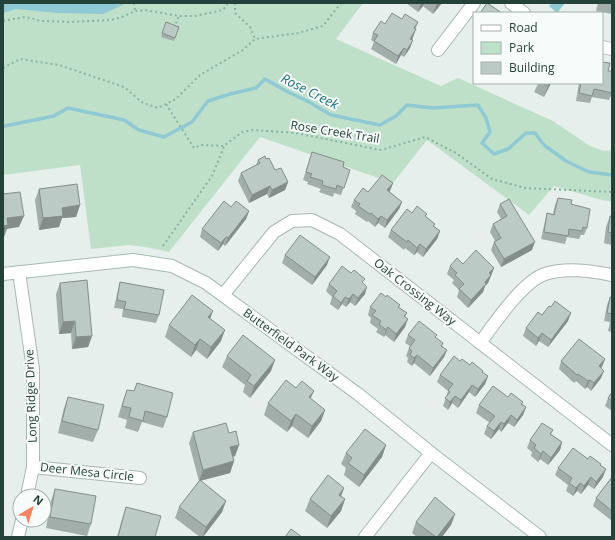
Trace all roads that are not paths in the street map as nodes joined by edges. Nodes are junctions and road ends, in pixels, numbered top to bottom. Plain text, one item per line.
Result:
1 (474, 3) edge
2 (511, 3) edge
3 (523, 12) edge
4 (438, 50) dead end
5 (20, 272) junction
6 (3, 274) edge
7 (612, 275) edge
8 (223, 295) junction
9 (480, 343) junction
10 (612, 445) edge
11 (430, 453) junction
12 (33, 467) junction
13 (140, 478) dead end
14 (29, 488) edge
15 (365, 537) edge
16 (540, 537) edge

1 - 4 street
2 - 3 street
5 - 6 street, Butterfield Park Way
5 - 8 street, Butterfield Park Way
5 - 12 street, Long Ridge Drive
7 - 9 street
8 - 9 street, Oak Crossing Way
8 - 11 street, Butterfield Park Way
9 - 10 street, Oak Crossing Way
11 - 15 street
11 - 16 street, Butterfield Park Way
12 - 13 street, Deer Mesa Circle
12 - 14 street, Long Ridge Drive

